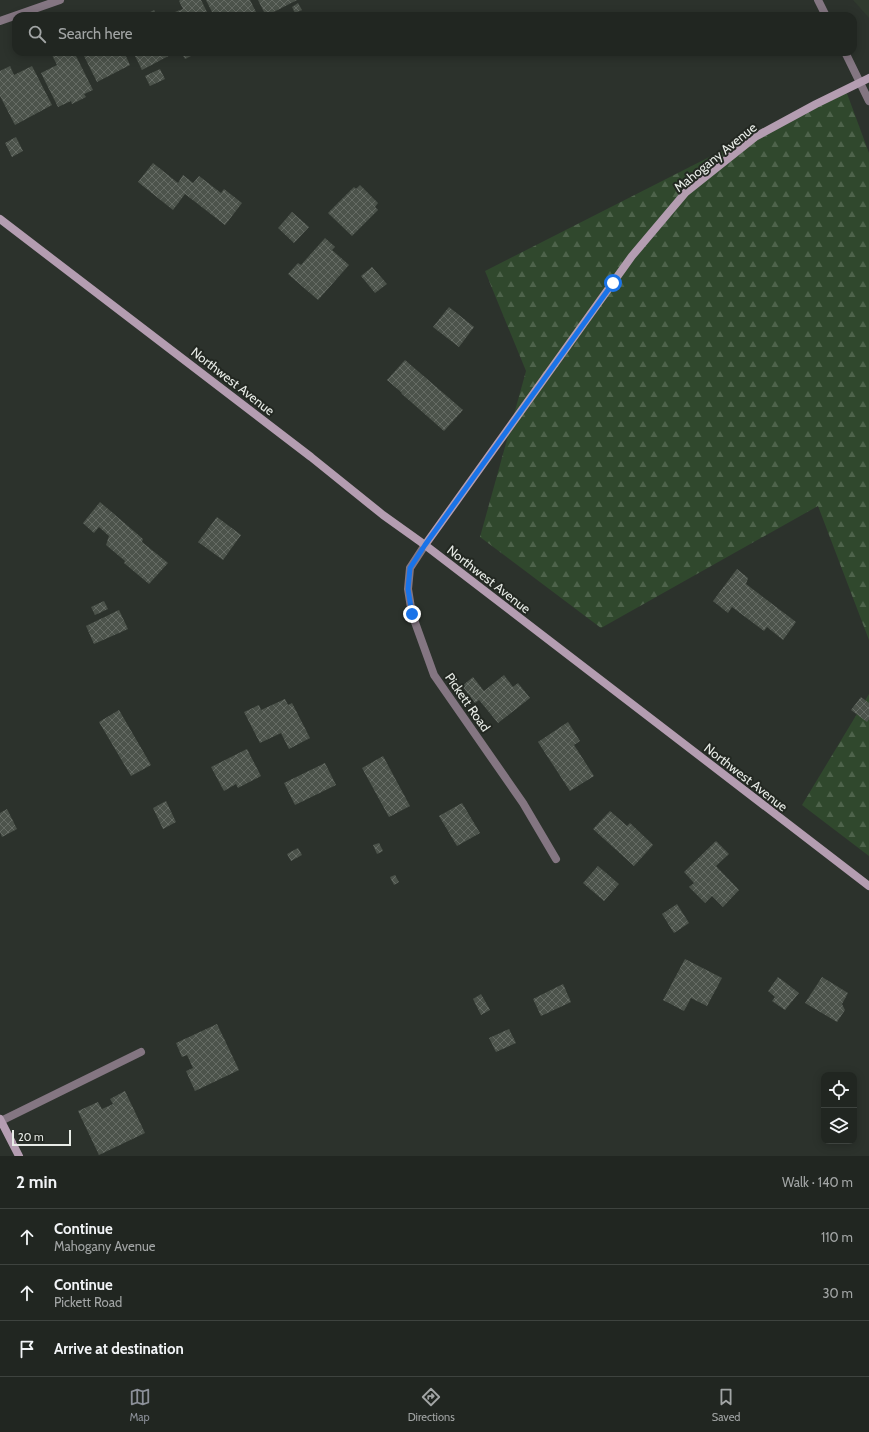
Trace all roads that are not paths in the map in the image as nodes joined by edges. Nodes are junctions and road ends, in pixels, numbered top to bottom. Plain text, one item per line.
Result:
1 (60, 0) edge
2 (818, 0) edge
3 (26, 12) edge
4 (824, 12) edge
5 (12, 17) edge
6 (0, 21) edge
7 (847, 56) edge
8 (869, 78) edge
9 (860, 83) junction
10 (869, 101) edge
11 (0, 218) edge
12 (425, 545) junction
13 (556, 860) dead end
14 (869, 886) edge
15 (141, 1052) dead end
16 (0, 1120) edge
17 (19, 1156) edge

1 - 3 street
2 - 4 street
5 - 6 street
7 - 9 street
8 - 9 main road, Mahogany Avenue
9 - 10 street
9 - 12 main road, Mahogany Avenue
11 - 12 main road, Northwest Avenue
12 - 13 street, Pickett Road
12 - 14 main road, Northwest Avenue
15 - 16 street
16 - 17 main road

